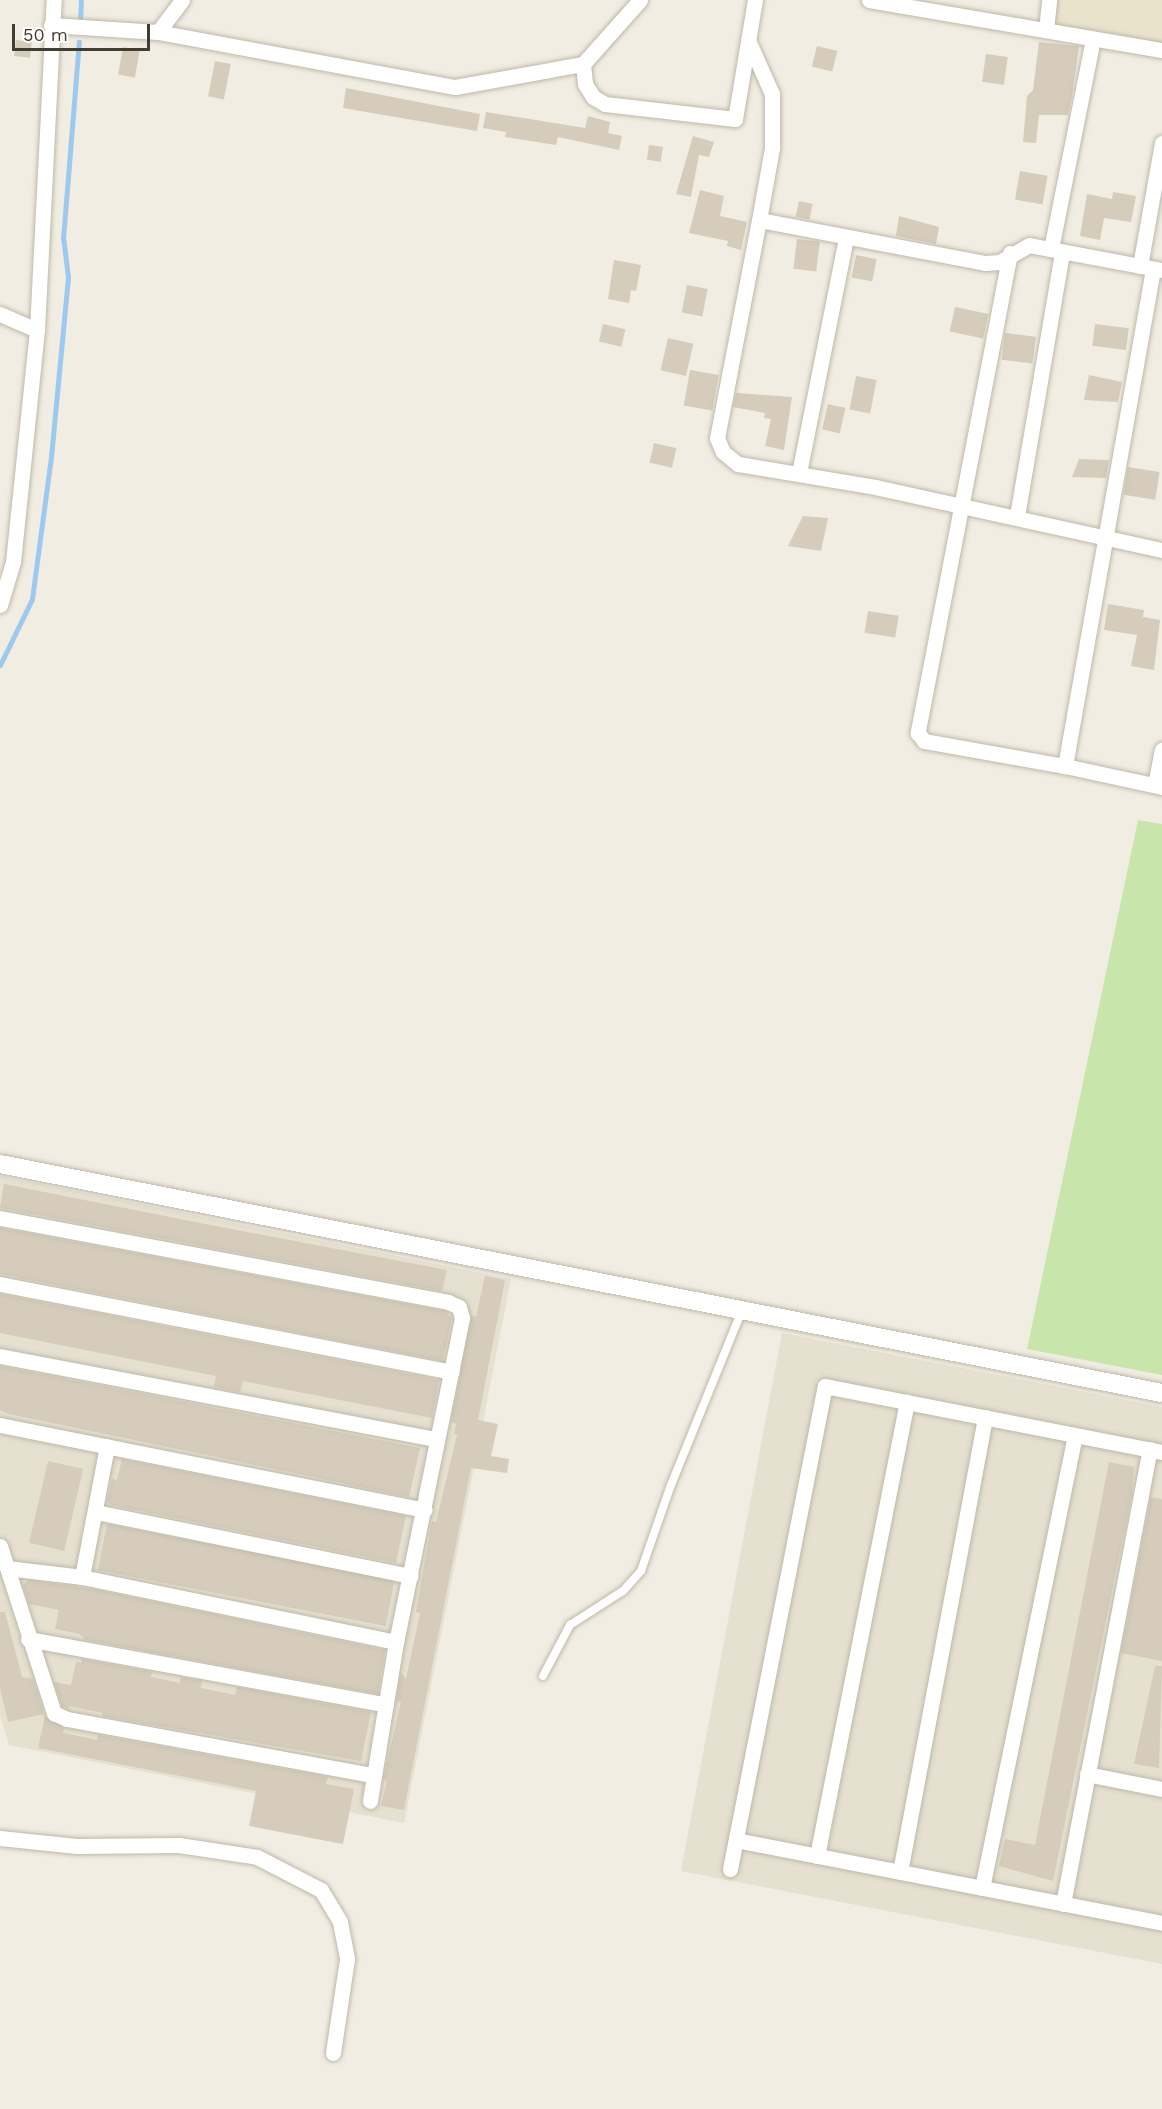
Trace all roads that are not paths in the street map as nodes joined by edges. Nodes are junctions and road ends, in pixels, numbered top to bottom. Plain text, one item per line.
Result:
1 (54, 0) edge
2 (182, 0) edge
3 (640, 0) edge
4 (755, 0) edge
5 (869, 0) edge
6 (1049, 0) edge
7 (51, 25) junction
8 (1046, 30) junction
9 (158, 32) junction
10 (1093, 39) junction
11 (748, 40) junction
12 (1162, 50) edge
13 (583, 64) junction
14 (1162, 143) edge
15 (759, 220) junction
16 (846, 238) junction
17 (1057, 251) junction
18 (1010, 253) junction
19 (1152, 268) edge
20 (0, 314) edge
21 (37, 330) junction
22 (799, 473) junction
23 (963, 507) junction
24 (1017, 516) junction
25 (1107, 539) junction
26 (1162, 550) edge
27 (0, 605) edge
28 (1162, 750) edge
29 (1065, 766) junction
30 (1159, 786) edge
31 (0, 1164) edge
32 (0, 1218) edge
33 (0, 1284) edge
34 (742, 1309) junction
35 (0, 1356) edge
36 (451, 1372) junction
37 (1162, 1393) edge
38 (907, 1402) junction
39 (985, 1417) junction
40 (0, 1425) edge
41 (1075, 1435) junction
42 (437, 1439) junction
43 (107, 1446) junction
44 (1156, 1450) edge
45 (425, 1510) junction
46 (96, 1512) junction
47 (0, 1546) edge
48 (7, 1568) junction
49 (411, 1575) junction
50 (82, 1577) junction
51 (28, 1639) junction
52 (396, 1642) junction
53 (543, 1676) dead end
54 (386, 1705) junction
55 (1086, 1774) junction
56 (372, 1775) junction
57 (1162, 1789) edge
58 (370, 1801) dead end
59 (0, 1838) edge
60 (736, 1840) junction
61 (817, 1856) junction
62 (730, 1869) dead end
63 (900, 1872) junction
64 (982, 1888) junction
65 (1063, 1904) junction
66 (1162, 1923) edge
67 (333, 2053) dead end

1 - 7 street
2 - 9 street
3 - 13 street
4 - 11 street
5 - 8 street
6 - 8 street
7 - 9 street
7 - 21 street
8 - 10 street
9 - 13 street
10 - 12 street
10 - 17 street
11 - 13 street
11 - 15 street
14 - 19 street
15 - 16 street
15 - 22 street
16 - 18 street
16 - 22 street
17 - 18 street
17 - 19 street
17 - 24 street
18 - 23 street
19 - 25 street
20 - 21 street
21 - 27 street
22 - 23 street
23 - 24 street
23 - 29 street
24 - 25 street
25 - 26 street
25 - 29 street
28 - 30 street
29 - 30 street
31 - 34 street
32 - 36 street
33 - 36 street
34 - 37 street
34 - 53 lane
35 - 42 street
36 - 42 street
38 - 39 street
38 - 60 street
38 - 61 street
39 - 41 street
39 - 63 street
40 - 43 street
41 - 44 street
41 - 64 street
42 - 45 street
43 - 45 street
43 - 46 street
44 - 55 street
45 - 49 street
46 - 49 street
46 - 50 street
47 - 48 street
48 - 50 street
48 - 51 street
49 - 52 street
50 - 52 street
51 - 54 street
51 - 56 street
52 - 54 street
54 - 56 street
55 - 57 street
55 - 65 street
56 - 58 street
59 - 67 street
60 - 61 street
60 - 62 street
61 - 63 street
63 - 64 street
64 - 65 street
65 - 66 street

